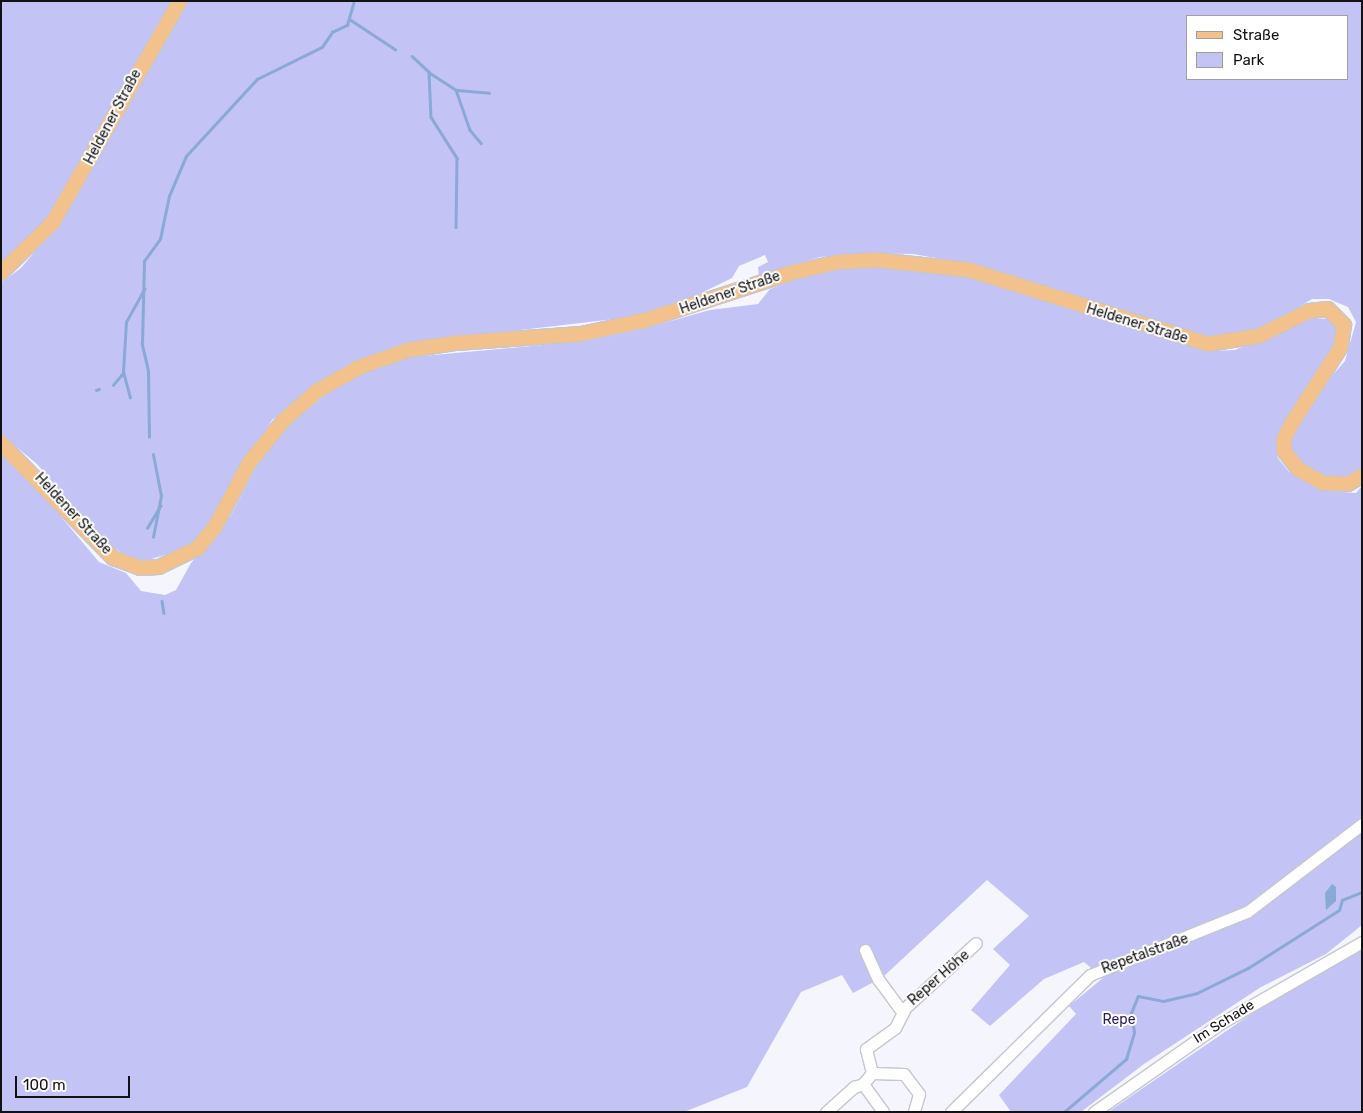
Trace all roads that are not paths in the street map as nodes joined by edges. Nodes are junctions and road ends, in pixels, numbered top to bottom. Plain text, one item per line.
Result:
1 (180, 1) edge
2 (1, 273) edge
3 (1, 443) edge
4 (1362, 476) edge
5 (1362, 824) edge
6 (1362, 942) edge
7 (976, 943) dead end
8 (865, 950) dead end
9 (903, 1013) junction
10 (872, 1073) junction
11 (863, 1084) junction
12 (826, 1112) edge
13 (883, 1112) edge
14 (914, 1112) edge
15 (951, 1112) edge
16 (1094, 1112) edge

1 - 2 main road, Heldener Straße
3 - 4 main road, Heldener Straße
5 - 15 street, Repetalstraße
6 - 16 street, Im Schade
7 - 9 street, Reper Höhe
8 - 9 street, Reper Höhe
9 - 10 street, Reper Höhe
10 - 11 street
10 - 14 street
11 - 12 street
11 - 13 street

